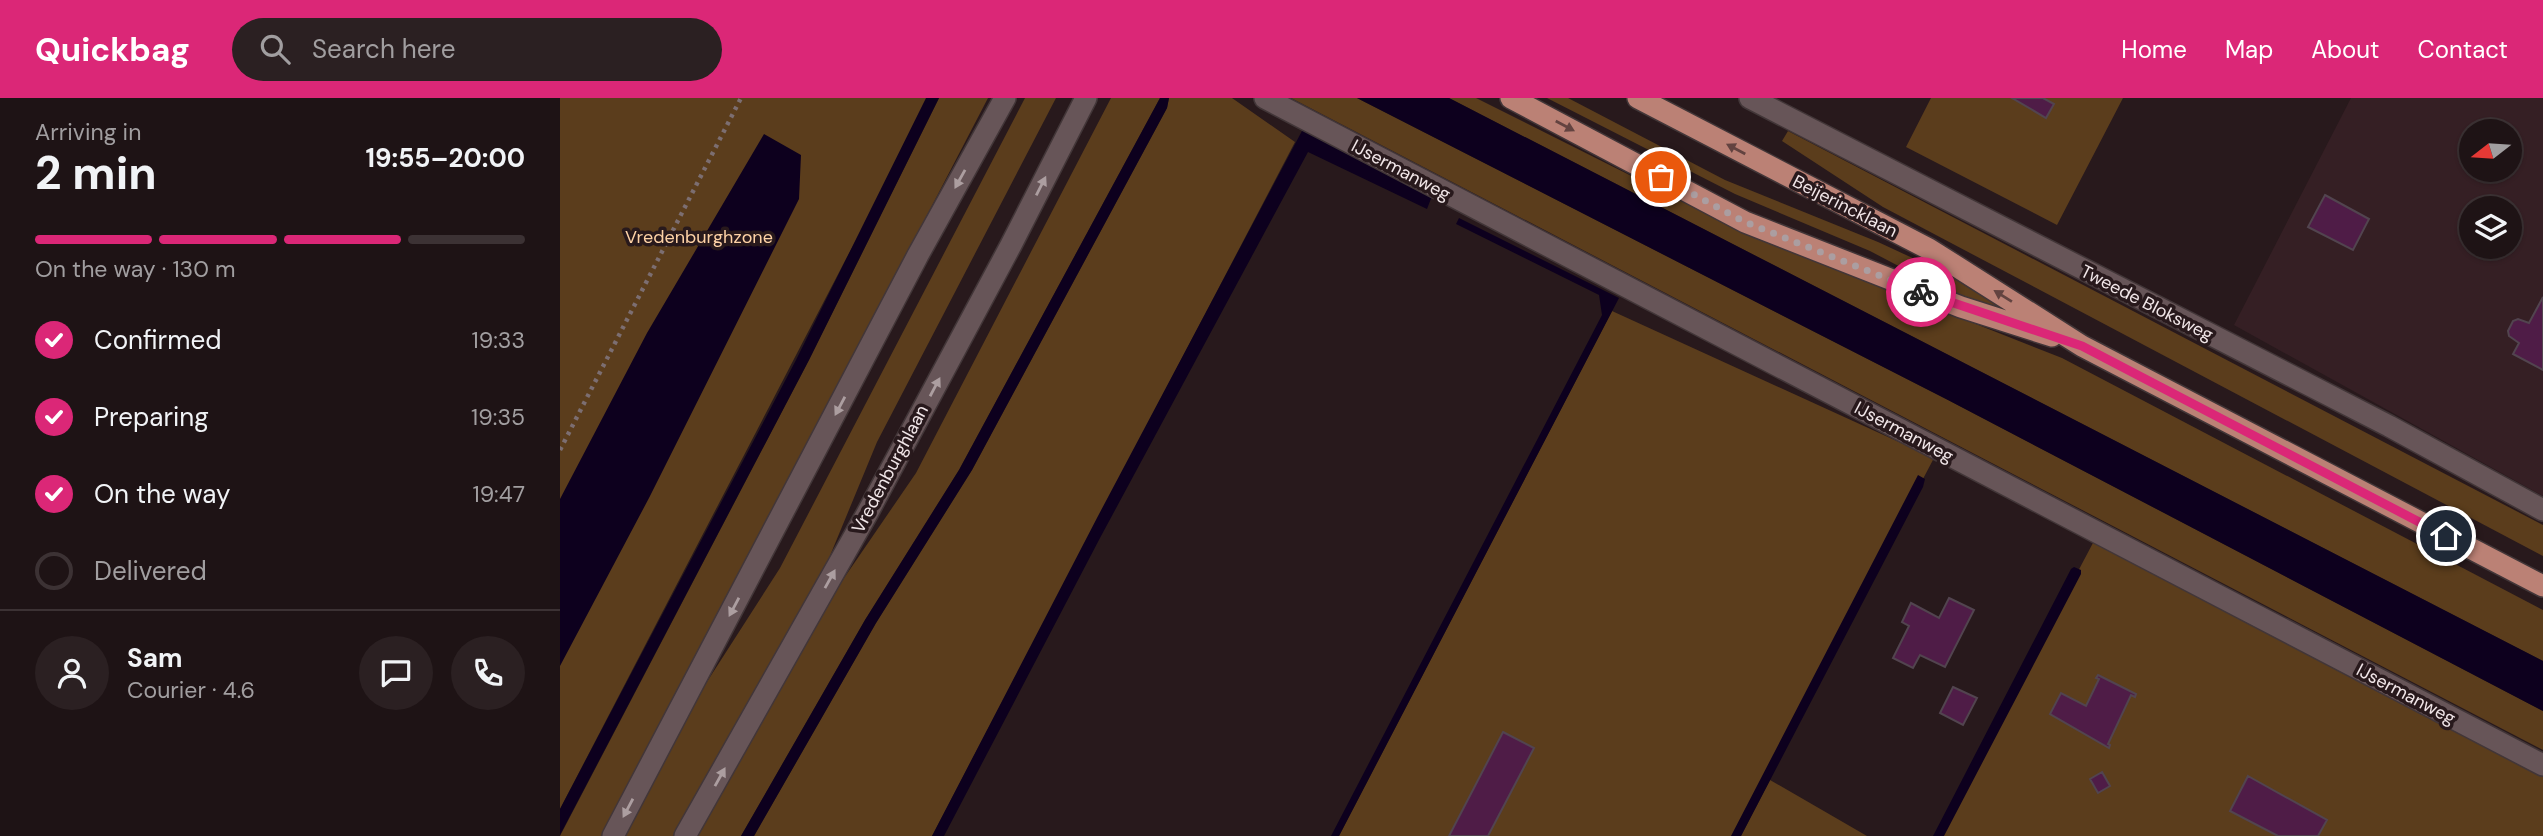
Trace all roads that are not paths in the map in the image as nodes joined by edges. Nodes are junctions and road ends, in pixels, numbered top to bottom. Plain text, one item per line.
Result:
1 (1005, 98) edge
2 (1086, 98) edge
3 (1265, 98) edge
4 (1511, 98) edge
5 (1639, 98) edge
6 (1750, 98) edge
7 (2082, 346) junction
8 (2543, 510) edge
9 (2543, 586) edge
10 (2543, 765) edge
11 (613, 836) edge
12 (685, 836) edge

1 -> 11 street
12 -> 2 street, Vredenburghlaan
3 - 10 street, IJsermanweg
4 -> 7 main road, Beijerincklaan
7 -> 5 main road, Beijerincklaan
6 - 8 street, Tweede Bloksweg
7 - 9 main road, Beijerincklaan

